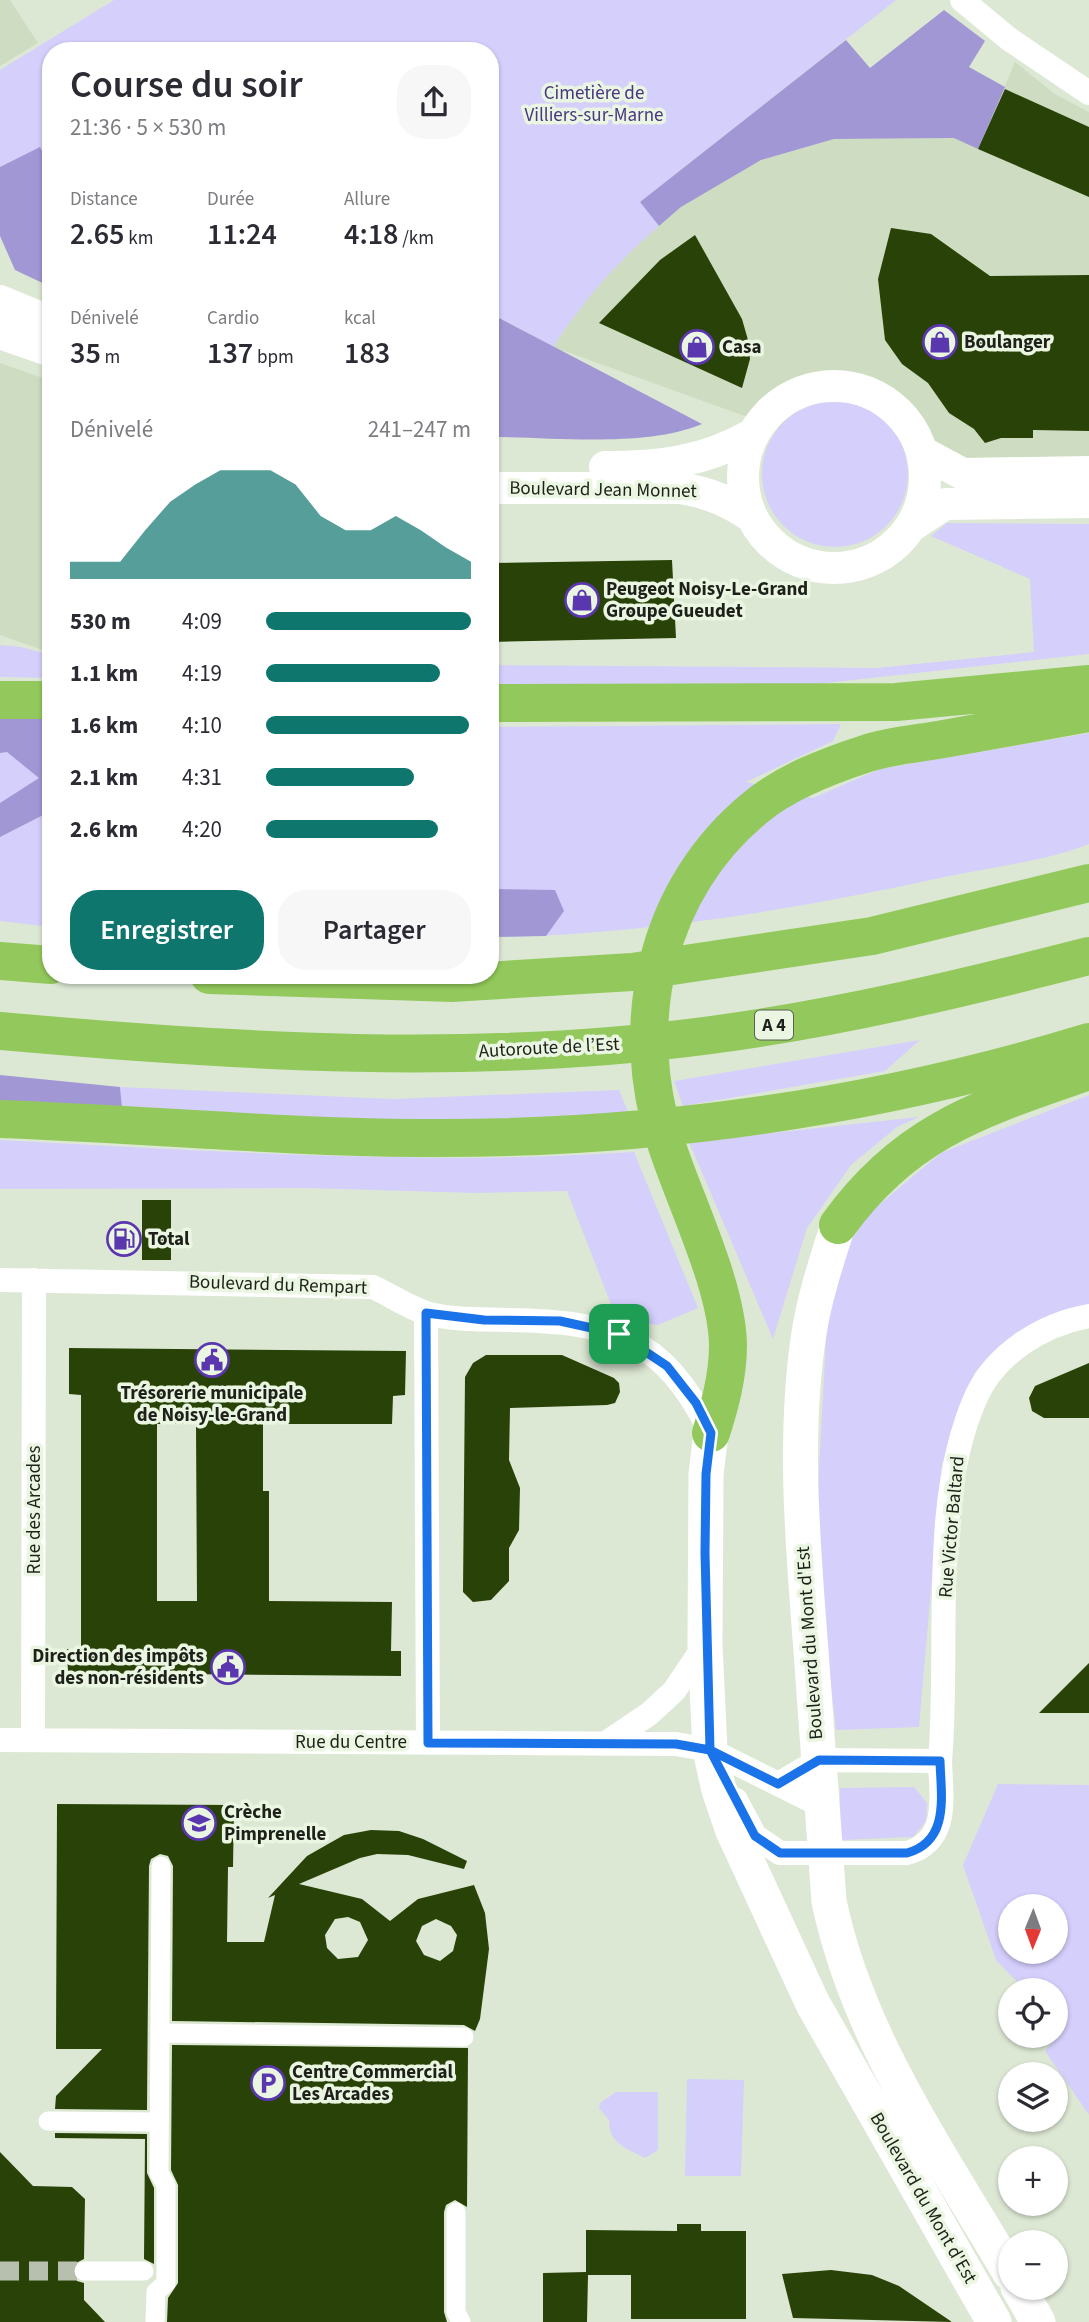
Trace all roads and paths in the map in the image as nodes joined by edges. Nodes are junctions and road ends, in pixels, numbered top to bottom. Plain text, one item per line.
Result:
1 (962, 0) edge
2 (1089, 93) edge
3 (0, 301) edge
4 (42, 318) edge
5 (0, 333) edge
6 (42, 348) edge
7 (751, 435) junction
8 (922, 452) junction
9 (499, 466) edge
10 (1089, 472) edge
11 (499, 488) edge
12 (1089, 502) edge
13 (752, 517) junction
14 (911, 527) junction
15 (1089, 684) edge
16 (0, 700) edge
17 (42, 700) edge
18 (499, 703) edge
19 (1089, 713) edge
20 (1089, 883) edge
21 (1089, 956) edge
22 (0, 961) edge
23 (42, 964) edge
24 (499, 980) edge
25 (0, 1031) edge
26 (1089, 1042) edge
27 (1089, 1071) edge
28 (0, 1119) edge
29 (838, 1225) joint
30 (0, 1280) edge
31 (34, 1280) junction
32 (426, 1313) junction
33 (1089, 1317) edge
34 (711, 1433) junction
35 (705, 1645) junction
36 (0, 1740) edge
37 (33, 1740) junction
38 (428, 1743) junction
39 (606, 1744) junction
40 (710, 1750) junction
41 (819, 1760) junction
42 (940, 1761) junction
43 (778, 1784) junction
44 (822, 1806) junction
45 (825, 1853) junction
46 (161, 1866) dead end
47 (813, 2004) junction
48 (160, 2034) junction
49 (464, 2037) dead end
50 (48, 2121) dead end
51 (158, 2122) junction
52 (927, 2130) junction
53 (887, 2134) junction
54 (456, 2212) dead end
55 (998, 2252) edge
56 (84, 2271) tunnel mouth
57 (144, 2271) dead end
58 (1025, 2300) edge
59 (155, 2322) edge
60 (461, 2322) edge
61 (994, 2322) edge
62 (1014, 2322) edge
63 (1038, 2322) edge

1 - 2 street
3 - 4 street
5 - 6 street
7 - 8 street, Boulevard Jean Monnet
7 - 9 street, Boulevard Jean Monnet
7 - 13 street, Boulevard Jean Monnet
8 - 10 street
8 - 14 street, Boulevard Jean Monnet
11 - 13 street, Boulevard Jean Monnet
12 - 14 street, Boulevard Jean Monnet
13 - 14 street, Boulevard Jean Monnet
15 - 18 highway
16 - 17 highway
19 - 34 highway
20 - 24 highway
21 - 25 highway, Autoroute de l’Est / A 4
22 - 23 highway
26 - 28 highway
27 - 29 highway
29 - 41 main road, Boulevard du Mont d'Est
30 - 31 street, Boulevard du Rempart
31 - 32 street, Boulevard du Rempart
31 - 37 street, Rue des Arcades
32 - 34 street, Boulevard du Rempart
32 - 38 street
33 - 42 street, Rue Victor Baltard
34 - 35 main road, Boulevard du Mont d'Est
35 - 39 street
35 - 40 main road, Boulevard du Mont d'Est
36 - 37 street, Rue du Centre
37 - 38 street, Rue du Centre
38 - 39 street, Rue du Centre
39 - 40 street, Rue du Centre
40 - 43 street, Rue du Centre
40 - 45 street
40 - 47 main road, Boulevard du Mont d'Est
41 - 42 street
41 - 43 street
41 - 44 main road, Boulevard du Mont d'Est
42 - 45 street
43 - 44 street, Rue du Centre
44 - 45 main road, Boulevard du Mont d'Est
45 - 52 main road, Boulevard du Mont d'Est
46 - 48 street
47 - 52 main road
47 - 53 main road, Boulevard du Mont d'Est
48 - 49 street
48 - 51 street
50 - 51 street
51 - 59 street
52 - 55 main road, Boulevard du Mont d'Est
53 - 61 main road, Boulevard du Mont d'Est
53 - 62 main road
54 - 60 street
56 - 57 street
58 - 63 main road

